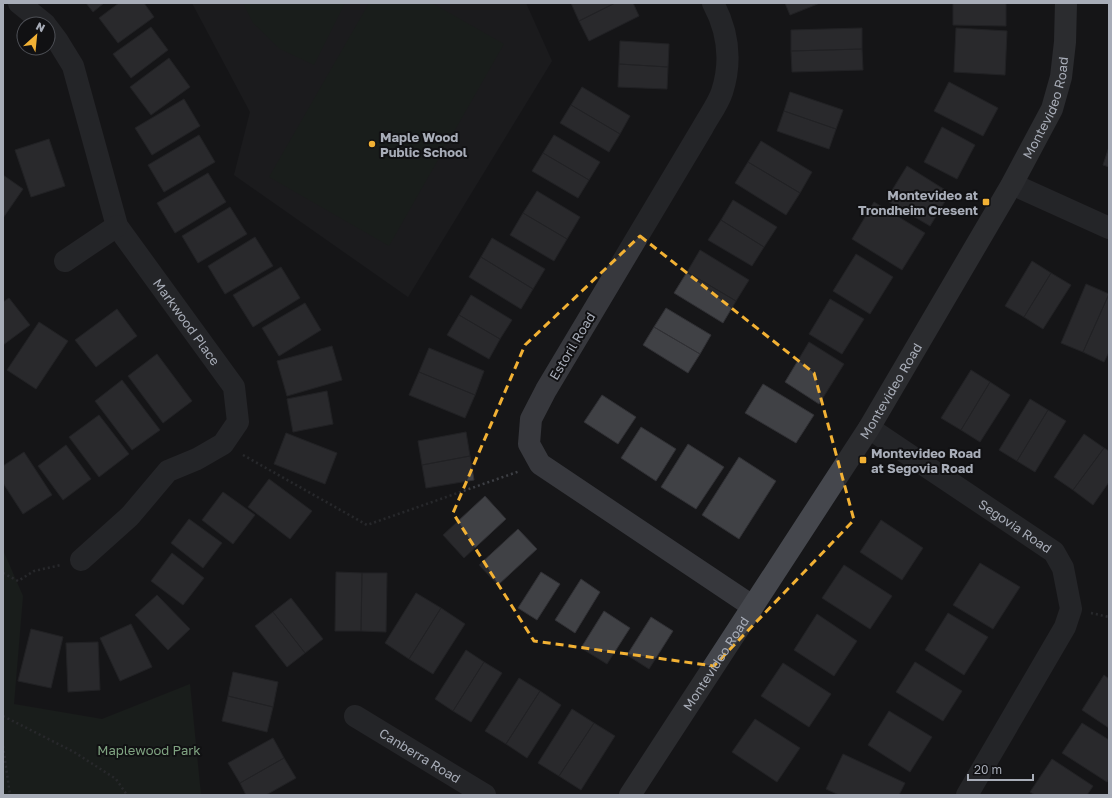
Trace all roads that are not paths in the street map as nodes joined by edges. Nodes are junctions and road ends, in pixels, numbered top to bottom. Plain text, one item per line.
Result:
1 (19, 3) edge
2 (713, 3) edge
3 (1066, 3) edge
4 (35, 16) edge
5 (56, 39) edge
6 (1012, 184) junction
7 (117, 226) junction
8 (1109, 228) edge
9 (65, 261) dead end
10 (868, 428) junction
11 (81, 560) road end
12 (752, 606) junction
13 (355, 716) dead end
14 (485, 795) edge
15 (630, 795) edge
16 (967, 795) edge

1 - 4 street
2 - 12 street, Estoril Road
3 - 6 street, Montevideo Road
5 - 7 street, Markwood Place
6 - 8 street
6 - 10 street, Montevideo Road
7 - 9 street
7 - 11 street, Markwood Place
10 - 12 street, Montevideo Road
10 - 16 street, Segovia Road
12 - 15 street, Montevideo Road
13 - 14 street, Canberra Road

